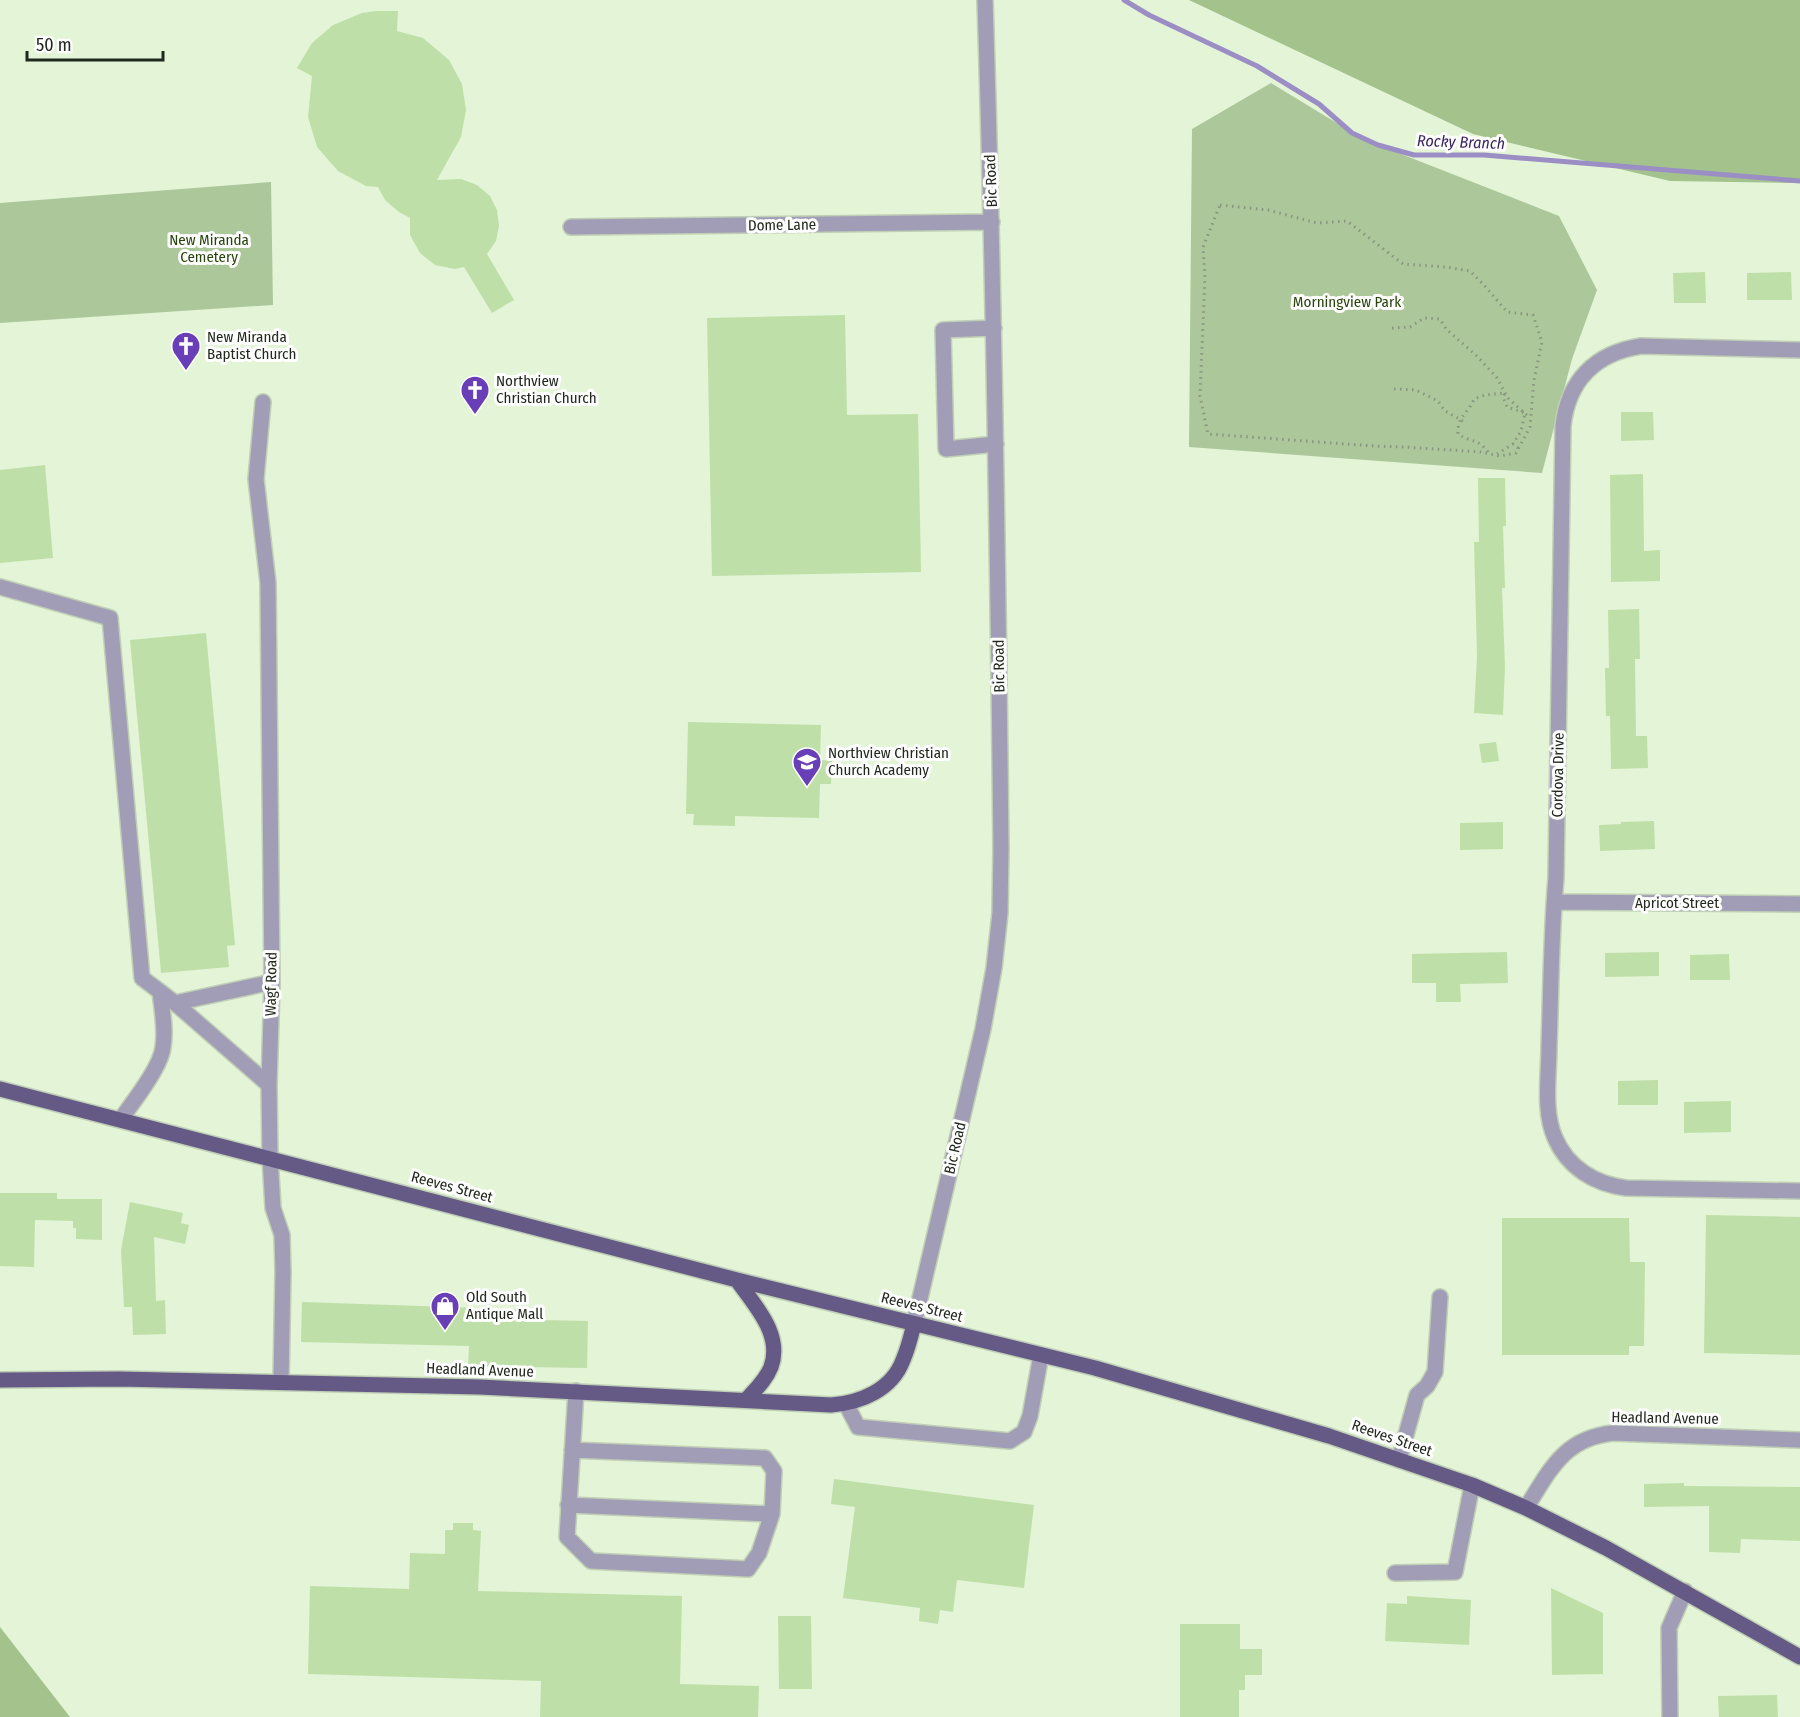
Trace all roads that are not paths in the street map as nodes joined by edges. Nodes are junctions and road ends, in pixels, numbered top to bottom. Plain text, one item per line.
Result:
1 (985, 0) edge
2 (992, 222) junction
3 (571, 227) dead end
4 (994, 328) junction
5 (1800, 350) edge
6 (263, 402) dead end
7 (996, 444) junction
8 (0, 588) edge
9 (1554, 902) junction
10 (1800, 904) edge
11 (272, 982) junction
12 (160, 992) junction
13 (175, 1003) junction
14 (269, 1085) junction
15 (0, 1089) edge
16 (121, 1119) junction
17 (270, 1158) junction
18 (1800, 1191) edge
19 (737, 1280) junction
20 (1440, 1297) dead end
21 (914, 1324) junction
22 (1041, 1355) junction
23 (0, 1380) edge
24 (281, 1382) junction
25 (576, 1391) junction
26 (746, 1400) junction
27 (846, 1404) junction
28 (1800, 1440) edge
29 (572, 1449) junction
30 (1399, 1460) junction
31 (1472, 1485) junction
32 (568, 1505) junction
33 (1526, 1508) junction
34 (772, 1514) junction
35 (1395, 1573) dead end
36 (1685, 1591) junction
37 (1800, 1656) edge
38 (1670, 1717) edge

1 - 2 street, Bic Road
2 - 3 street, Dome Lane
2 - 4 street, Bic Road
4 - 7 street, Bic Road
4 - 7 street
5 - 9 street, Cordova Drive
6 - 11 street, Wagf Road
7 - 21 street, Bic Road
8 - 12 street
9 - 10 street, Apricot Street
9 - 18 street, Cordova Drive
11 - 13 street
11 - 14 street, Wagf Road
12 - 13 street
12 - 16 street
13 - 14 street
14 - 17 street, Wagf Road
15 - 16 main road, Reeves Street
16 - 17 main road, Reeves Street
17 - 19 main road, Reeves Street
17 - 24 street, Wagf Road
19 - 21 main road, Reeves Street
19 - 26 main road
20 - 30 street
21 - 22 main road, Reeves Street
21 - 27 main road, Headland Avenue
22 - 27 street
22 - 30 main road, Reeves Street
23 - 24 main road, Headland Avenue
24 - 25 main road, Headland Avenue
25 - 26 main road, Headland Avenue
25 - 29 street
26 - 27 main road, Headland Avenue
28 - 33 street, Headland Avenue
29 - 32 street
29 - 34 street
30 - 31 main road, Reeves Street
31 - 33 main road, Reeves Street
31 - 35 street
32 - 34 street
32 - 34 street
33 - 36 main road, Reeves Street
36 - 37 main road, Reeves Street
36 - 38 street

